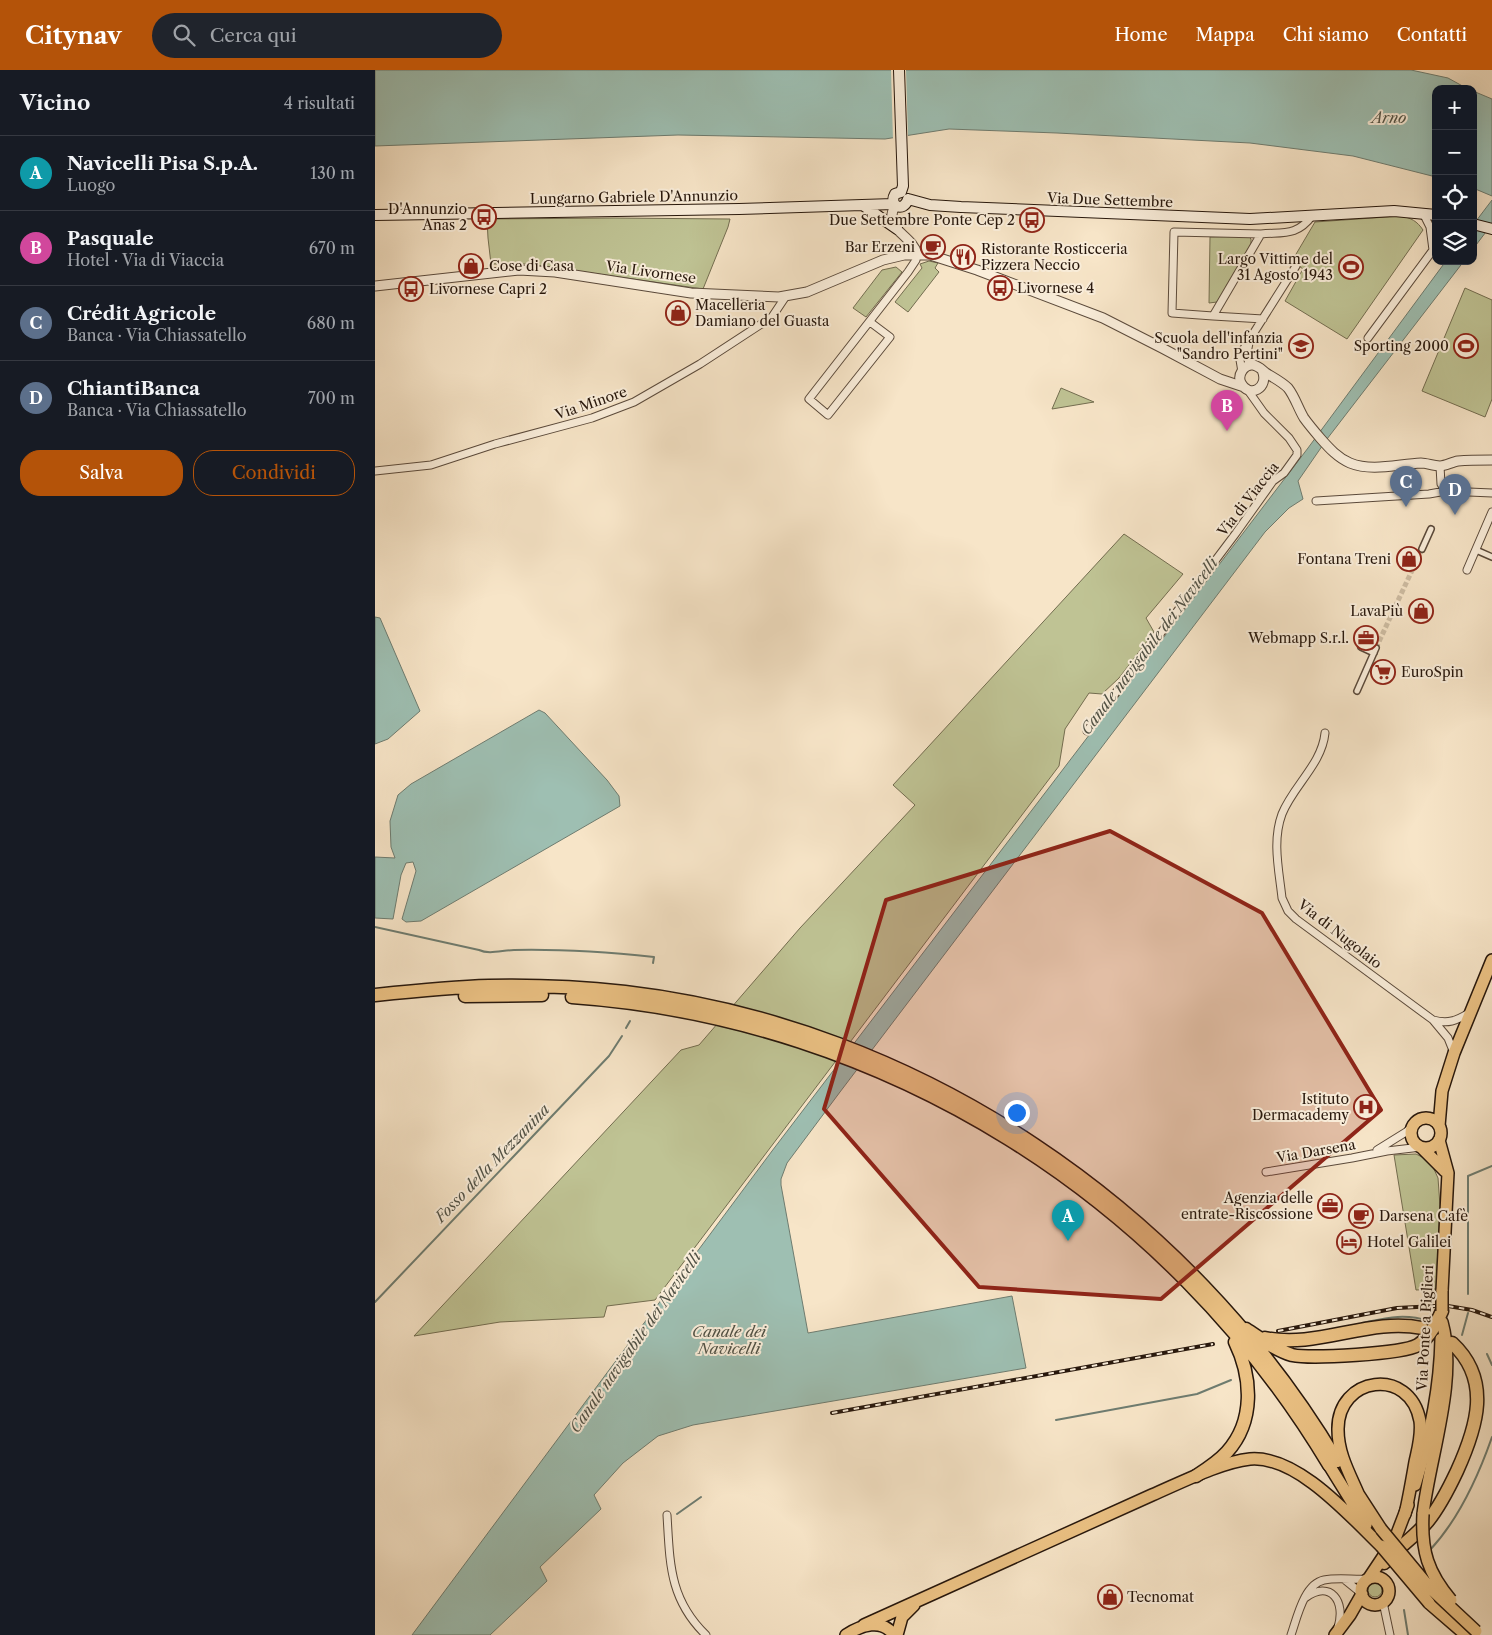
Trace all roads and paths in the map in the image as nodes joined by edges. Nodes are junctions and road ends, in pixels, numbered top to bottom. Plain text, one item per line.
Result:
1 (899, 70) edge
2 (905, 196) junction
3 (894, 205) junction
4 (863, 206) junction
5 (375, 215) edge
6 (1312, 216) junction
7 (1429, 217) edge
8 (1477, 225) edge
9 (897, 229) junction
10 (1492, 229) edge
11 (1261, 234) junction
12 (1432, 236) edge
13 (1432, 251) edge
14 (917, 254) junction
15 (1296, 266) dead end
16 (375, 286) edge
17 (375, 291) edge
18 (786, 296) junction
19 (1213, 316) junction
20 (1263, 320) junction
21 (870, 322) junction
22 (1367, 338) dead end
23 (1250, 340) junction
24 (1240, 357) junction
25 (1255, 365) junction
26 (1241, 372) junction
27 (1221, 380) junction
28 (1283, 384) junction
29 (1260, 387) junction
30 (1246, 388) junction
31 (1258, 402) junction
32 (1492, 460) edge
33 (1439, 466) junction
34 (375, 471) edge
35 (1447, 492) junction
36 (1492, 493) edge
37 (1316, 501) dead end
38 (1492, 512) edge
39 (1431, 529) dead end
40 (1421, 548) tunnel mouth
41 (1476, 550) junction
42 (1492, 557) edge
43 (1467, 570) dead end
44 (1361, 647) dead end
45 (1357, 691) dead end
46 (1087, 731) dead end
47 (1325, 733) dead end
48 (1492, 960) edge
49 (375, 995) edge
50 (375, 1003) edge
51 (686, 1007) junction
52 (1472, 1012) junction
53 (1433, 1020) junction
54 (1454, 1053) junction
55 (1443, 1091) junction
56 (1419, 1121) junction
57 (1439, 1126) junction
58 (1439, 1140) junction
59 (1421, 1147) junction
60 (1369, 1154) junction
61 (1266, 1172) dead end
62 (1448, 1182) junction
63 (1442, 1317) junction
64 (1229, 1321) junction
65 (1422, 1328) dead end
66 (1258, 1336) junction
67 (1452, 1343) dead end
68 (1336, 1462) junction
69 (1196, 1476) junction
70 (1405, 1514) junction
71 (667, 1515) dead end
72 (1383, 1555) junction
73 (1369, 1579) junction
74 (1383, 1579) junction
75 (1345, 1580) junction
76 (1364, 1597) junction
77 (1305, 1598) junction
78 (921, 1599) junction
79 (1383, 1602) junction
80 (864, 1625) junction
81 (1475, 1634) edge
82 (706, 1635) edge
83 (846, 1635) edge
84 (896, 1635) edge
85 (1291, 1635) edge
86 (1335, 1635) edge
87 (1390, 1635) edge

1 - 2 main road
2 - 3 main road
2 - 6 main road, Via Due Settembre
3 - 4 main road, Lungarno Gabriele D'Annunzio
3 - 9 street
4 - 5 main road, Lungarno Gabriele D'Annunzio
4 - 9 main road
6 - 7 main road, Via Due Settembre
6 - 11 street
7 - 12 street
8 - 10 main road
9 - 14 street
11 - 19 street
11 - 19 street
13 - 22 street
14 - 18 street, Via Livornese
14 - 21 street
14 - 27 street, Via Livornese
15 - 20 street
16 - 17 street
16 - 18 street, Via Livornese
18 - 34 street, Via Minore
19 - 20 street
20 - 23 street
21 - 21 street
23 - 24 street
23 - 25 street
24 - 25 street
24 - 26 street
25 - 26 street
25 - 28 street
25 - 29 street
26 - 27 street
26 - 30 street
27 - 30 street, Via Livornese
28 - 29 street
28 - 33 street
29 - 30 street
29 - 31 street
30 - 31 street, Via di Viaccia
31 - 46 street, Via di Viaccia
32 - 33 street
33 - 35 street
35 - 36 street
35 - 37 street
38 - 41 street
39 - 40 street
41 - 42 street
41 - 43 street
44 - 45 street
47 - 53 street, Via di Nugolaio
48 - 52 main road
49 - 51 highway
50 - 51 highway
51 - 64 highway
52 - 53 street
52 - 54 main road
53 - 54 street, Via di Nugolaio
54 - 55 main road
55 - 56 main road
55 - 57 main road
56 - 57 main road
56 - 59 main road
56 - 60 street, Via Darsena
57 - 58 main road
58 - 59 main road
58 - 62 main road, Via Ponte a Piglieri
59 - 60 street, Via Darsena
59 - 62 main road
60 - 61 street, Via Darsena
62 - 63 main road, Via Ponte a Piglieri, bridge
63 - 66 highway
63 - 70 main road, Via Ponte a Piglieri
63 - 81 main road, bridge
64 - 66 highway
64 - 68 highway
64 - 69 highway
65 - 66 highway
67 - 72 highway
68 - 70 main road
68 - 72 main road
68 - 81 main road, bridge
69 - 72 main road
69 - 78 main road
70 - 72 main road, Via Ponte a Piglieri
71 - 82 street
72 - 73 main road, Via Ponte a Piglieri
72 - 74 main road, Via Ponte a Piglieri
72 - 81 main road, bridge
73 - 74 main road
73 - 75 street
73 - 76 main road
74 - 79 main road
75 - 76 street
75 - 77 street
76 - 79 main road
76 - 86 main road
77 - 85 street
77 - 86 street
78 - 80 main road
78 - 84 main road
79 - 87 street
80 - 83 main road
80 - 84 main road

